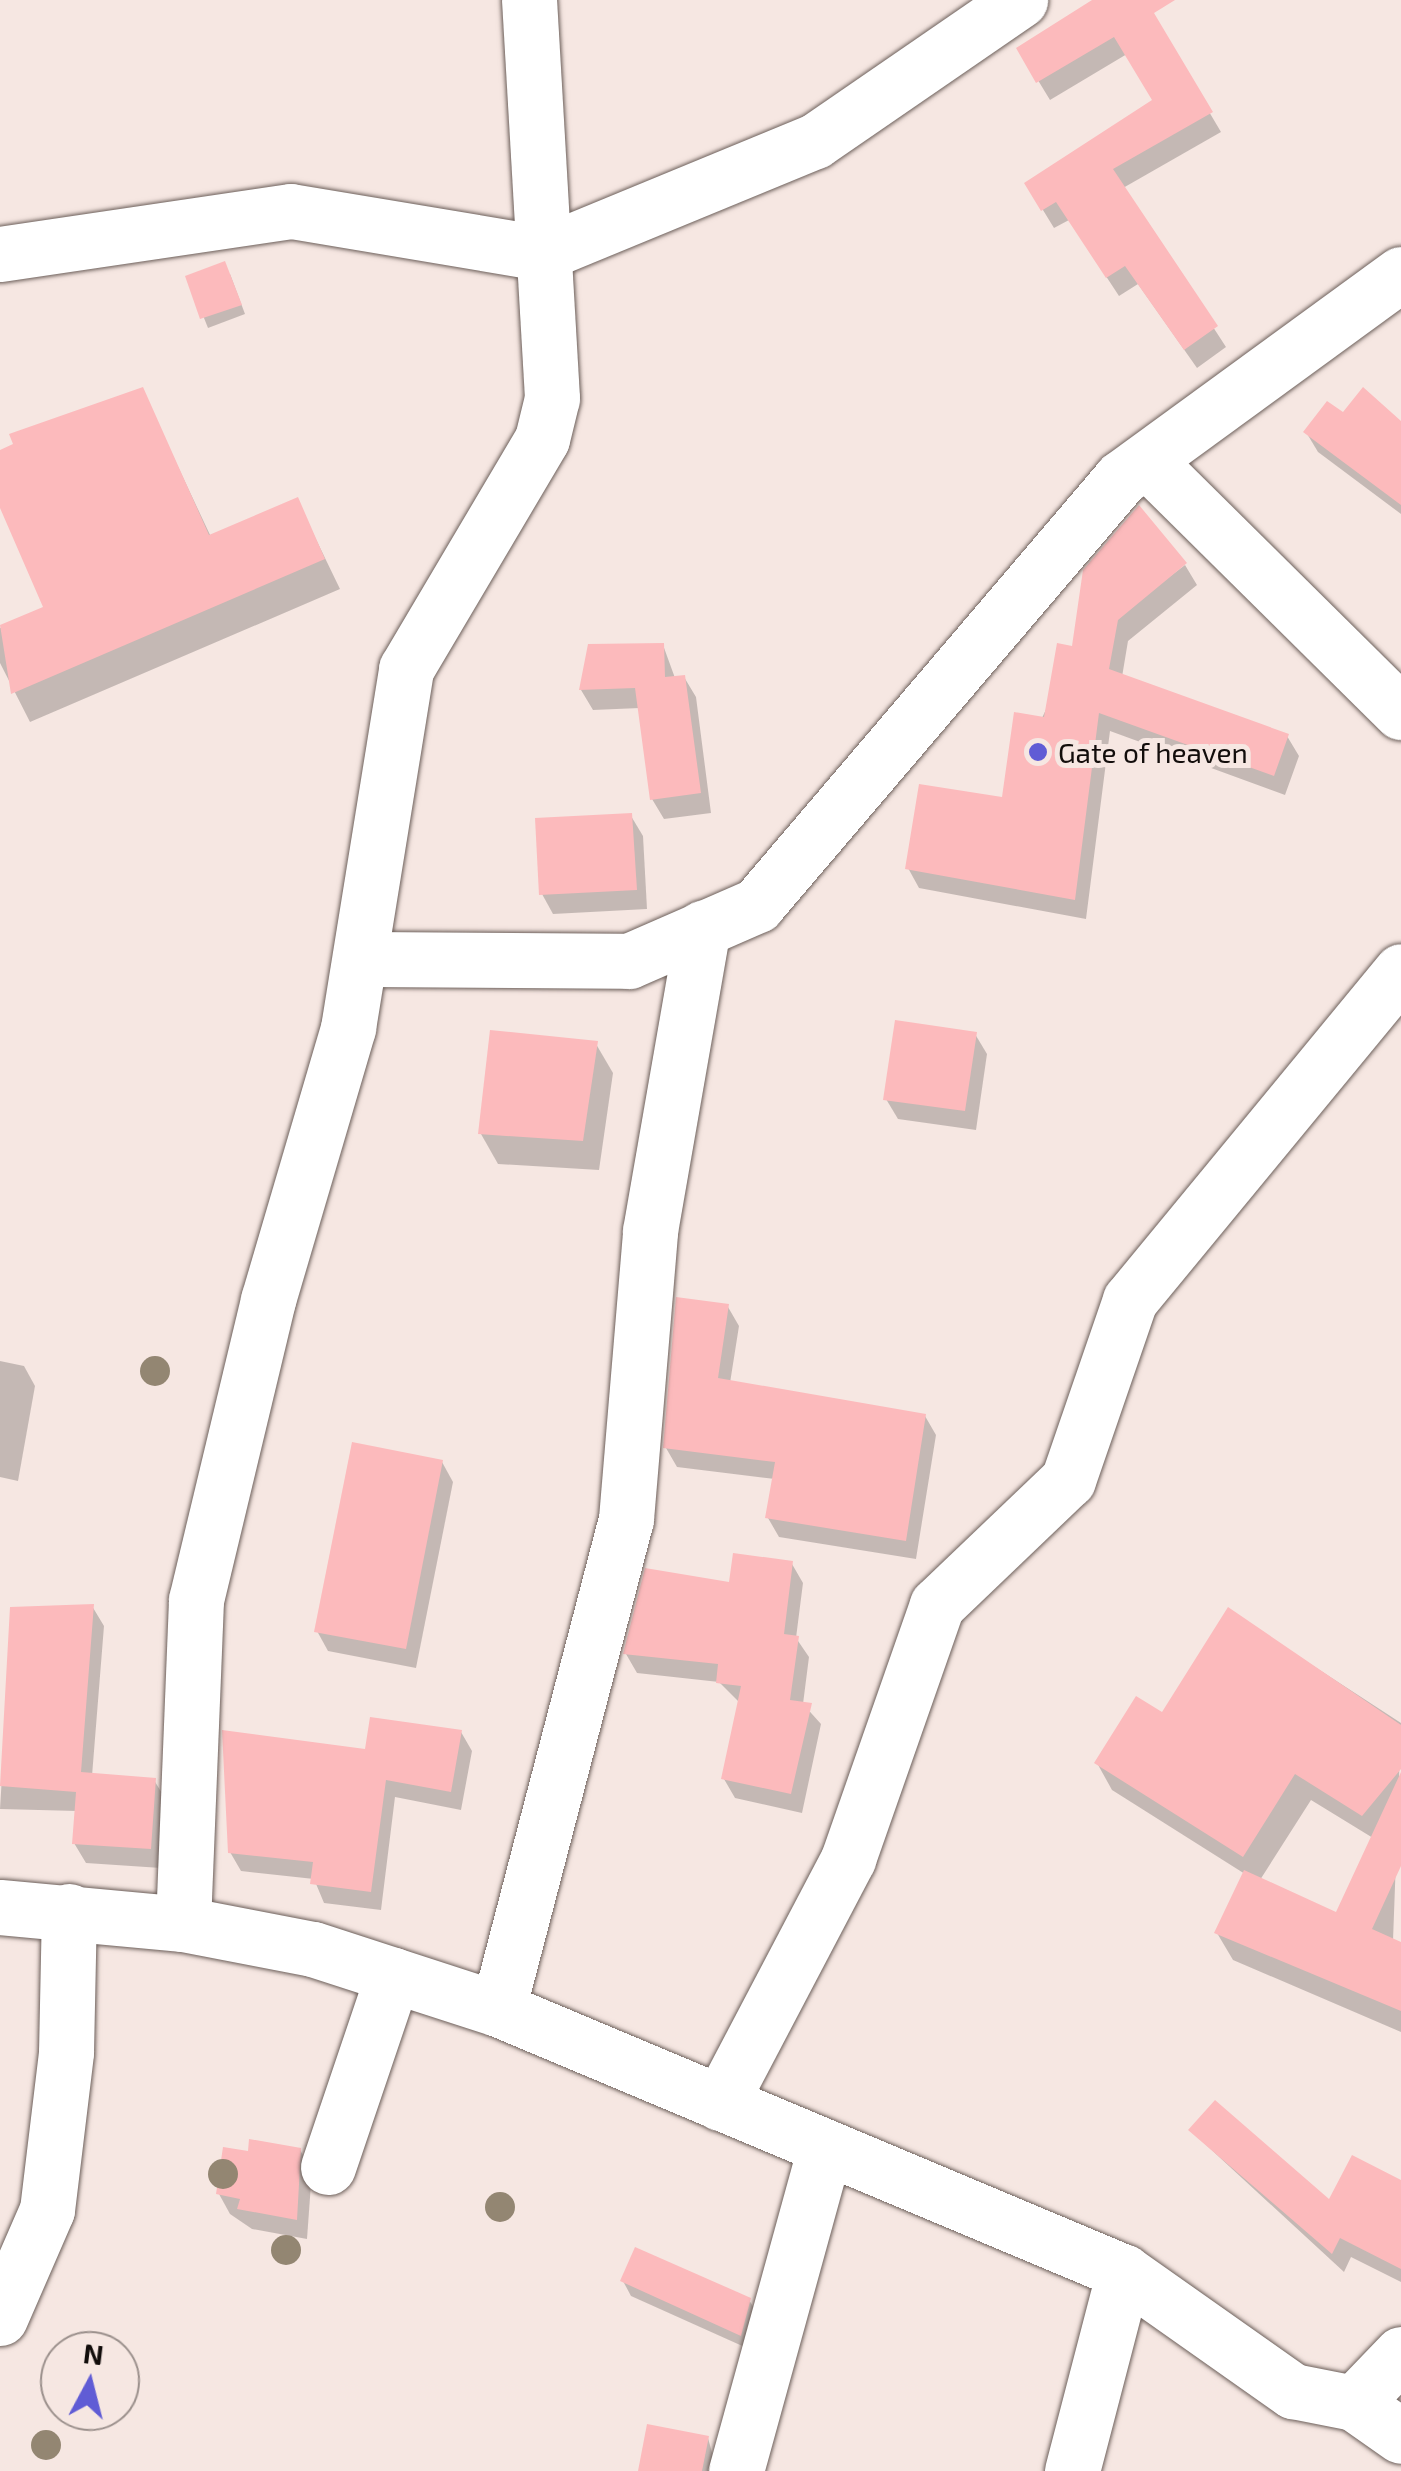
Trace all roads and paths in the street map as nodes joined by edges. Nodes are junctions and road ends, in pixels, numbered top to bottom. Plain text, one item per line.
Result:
1 (529, 0) edge
2 (1020, 0) edge
3 (543, 253) junction
4 (0, 254) edge
5 (1401, 274) edge
6 (1147, 461) junction
7 (1401, 712) edge
8 (703, 928) junction
9 (360, 959) junction
10 (1401, 971) edge
11 (0, 1907) edge
12 (68, 1911) junction
13 (182, 1924) junction
14 (392, 1975) junction
15 (498, 2009) junction
16 (720, 2103) junction
17 (826, 2147) junction
18 (328, 2166) dead end
19 (1124, 2272) junction
20 (0, 2318) edge
21 (1401, 2354) edge
22 (1354, 2402) junction
23 (1401, 2436) edge
24 (736, 2471) edge
25 (1072, 2471) edge

1 - 3 street
2 - 3 street
3 - 4 street
3 - 9 street
5 - 6 street
6 - 7 street
6 - 8 street
8 - 9 street
8 - 15 street
9 - 13 street
10 - 16 street
11 - 12 street
12 - 13 street
12 - 20 street
13 - 14 street
14 - 15 street
14 - 18 street
15 - 16 street
16 - 17 street
17 - 19 street
17 - 24 street
19 - 22 street
19 - 25 street
21 - 22 street
22 - 23 street

